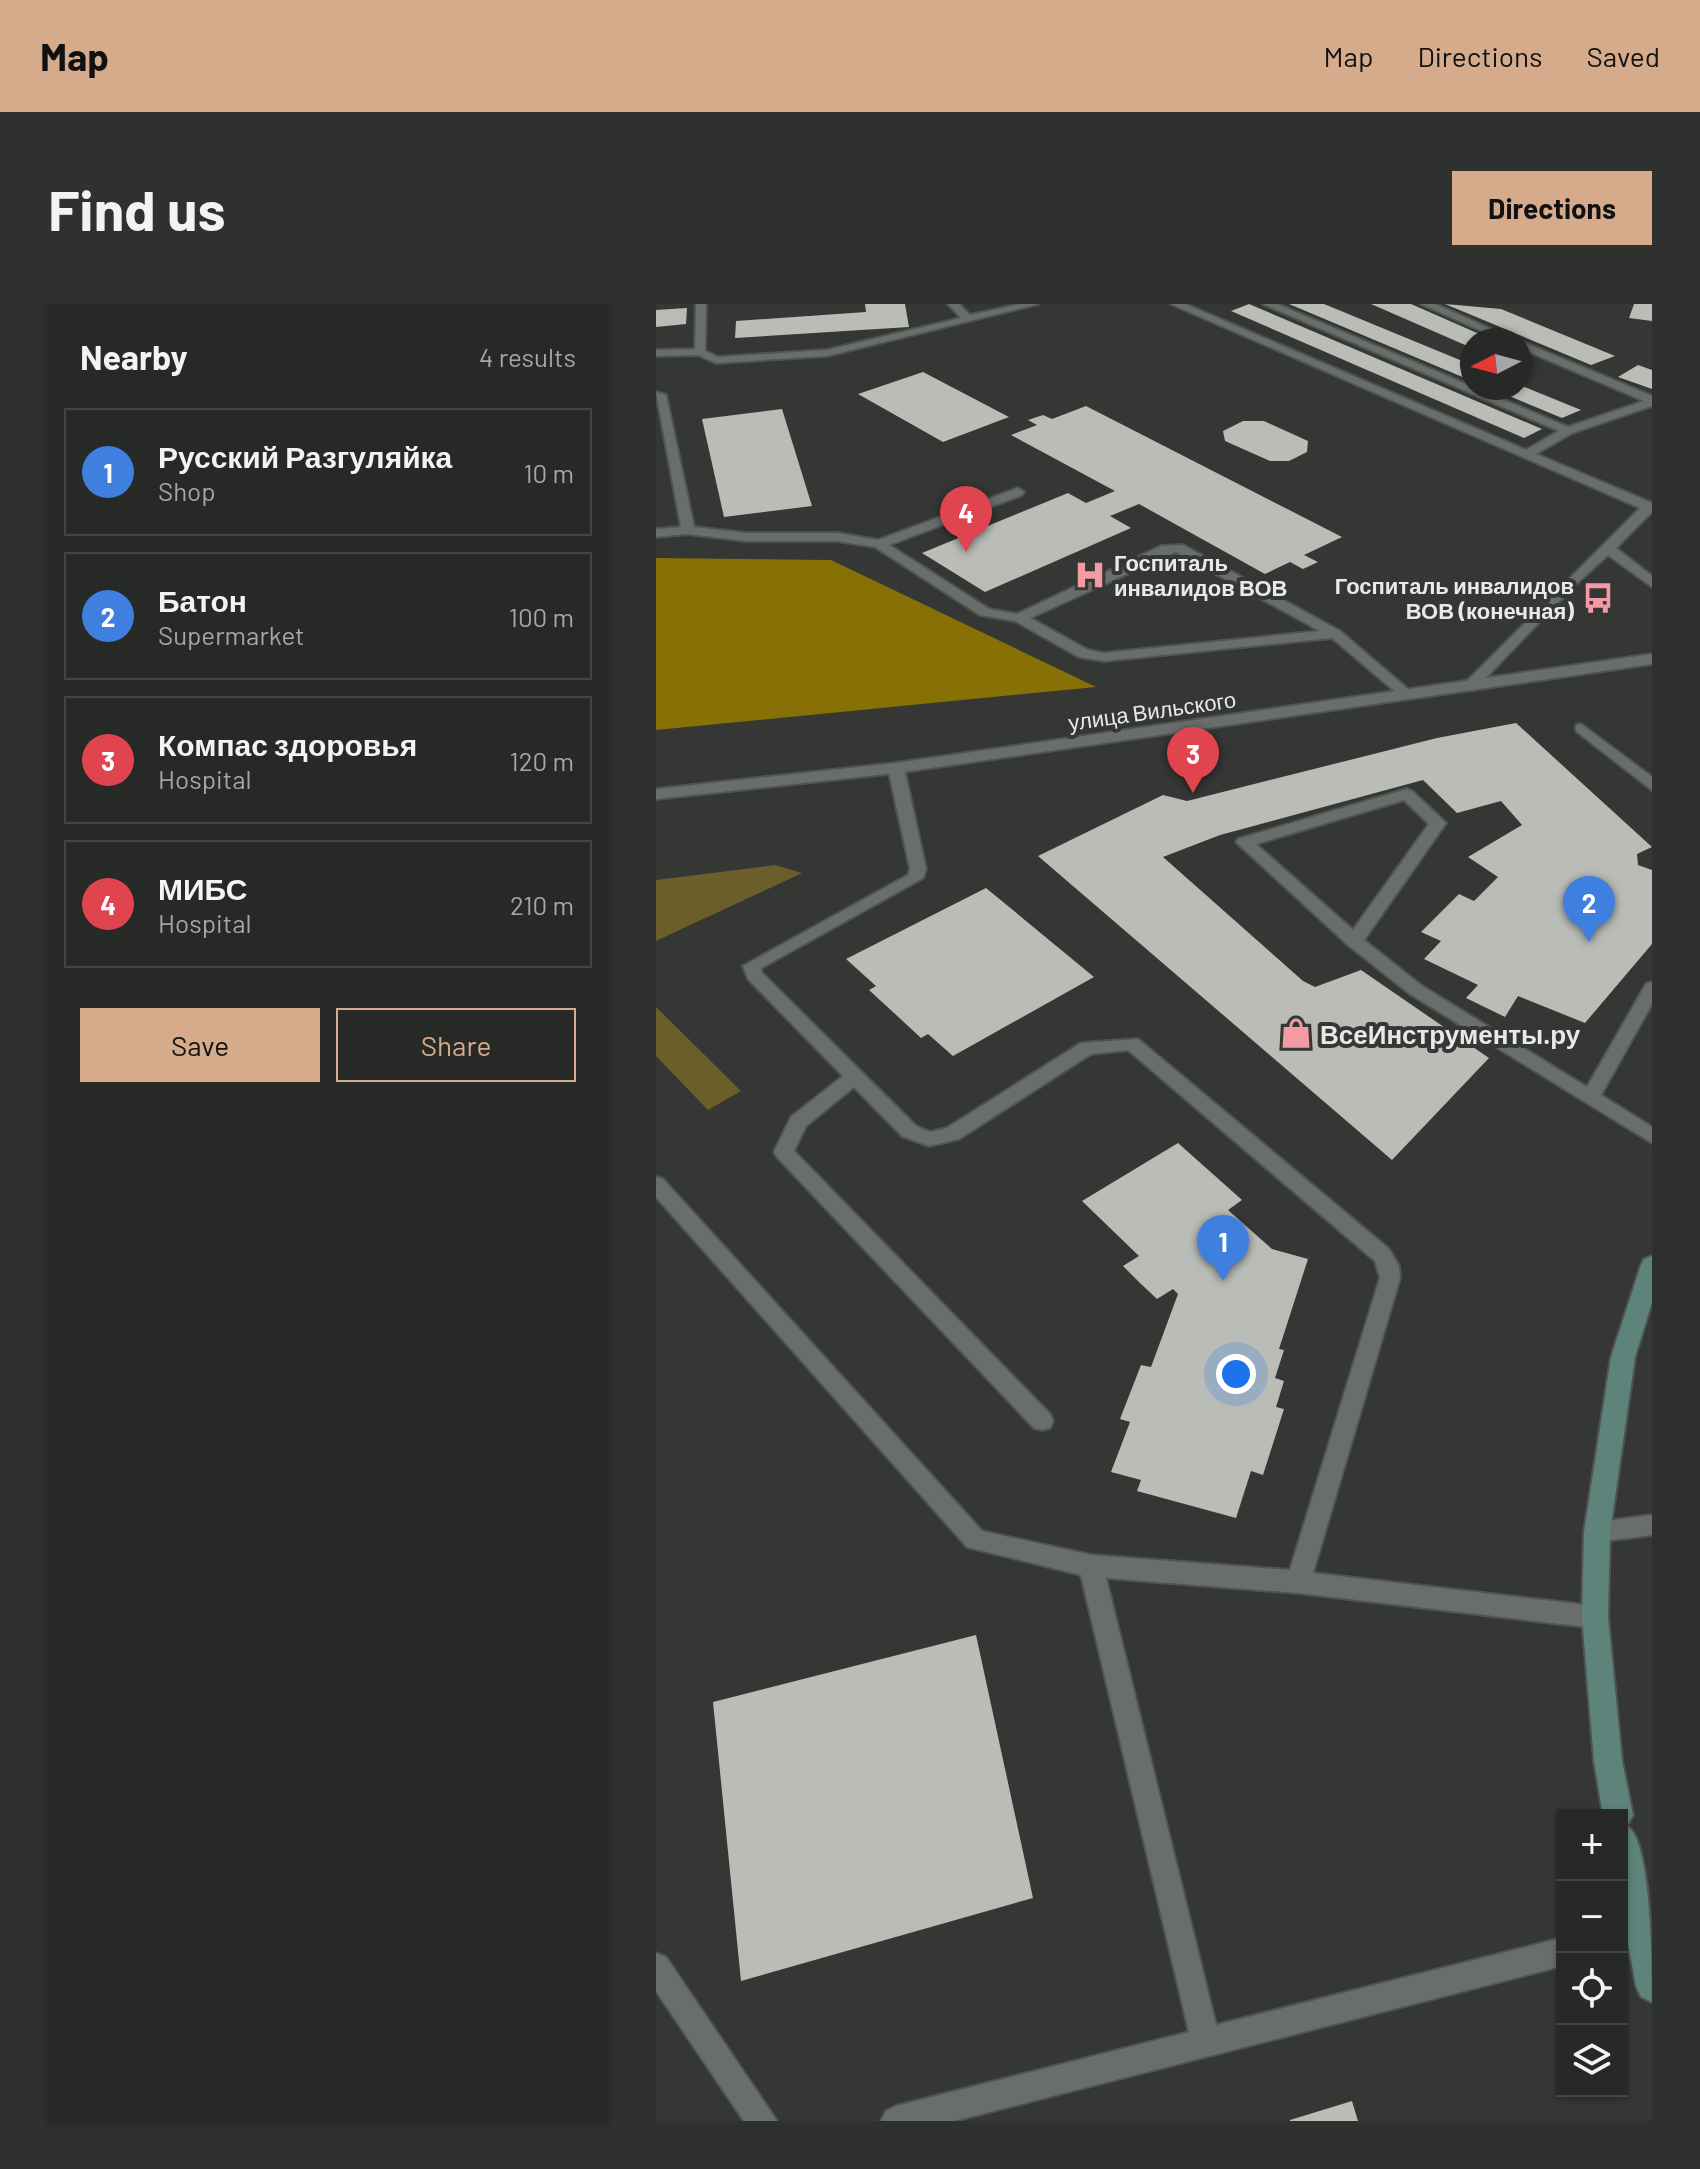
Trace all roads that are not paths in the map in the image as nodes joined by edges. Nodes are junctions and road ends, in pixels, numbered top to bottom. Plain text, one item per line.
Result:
1 (701, 304) edge
2 (953, 304) edge
3 (1033, 304) edge
4 (1198, 304) edge
5 (1268, 304) edge
6 (1426, 304) edge
7 (1180, 305) edge
8 (968, 319) junction
9 (1483, 328) edge
10 (1532, 349) edge
11 (700, 352) junction
12 (656, 353) edge
13 (656, 395) edge
14 (1652, 401) edge
15 (1568, 431) junction
16 (1527, 454) junction
17 (1018, 492) dead end
18 (1650, 508) edge
19 (688, 530) junction
20 (656, 533) edge
21 (879, 544) junction
22 (1608, 548) junction
23 (1652, 583) edge
24 (1019, 618) junction
25 (1335, 634) junction
26 (1652, 659) edge
27 (1469, 687) junction
28 (1409, 696) junction
29 (1581, 728) dead end
30 (896, 768) junction
31 (1652, 785) edge
32 (656, 794) edge
33 (1354, 941) junction
34 (1652, 988) edge
35 (855, 1077) junction
36 (1590, 1098) junction
37 (1652, 1136) edge
38 (656, 1184) edge
39 (1652, 1265) edge
40 (1042, 1421) dead end
41 (1652, 1525) edge
42 (1597, 1532) junction
43 (1091, 1566) junction
44 (1298, 1582) junction
45 (1595, 1617) junction
46 (1617, 1809) edge
47 (1626, 1881) edge
48 (1631, 1934) edge
49 (1558, 1953) edge
50 (656, 1967) edge
51 (1652, 1986) edge
52 (1206, 2044) junction
53 (762, 2121) edge
54 (896, 2121) edge

1 - 11 lane
2 - 8 lane
3 - 8 lane
4 - 7 lane
5 - 15 lane
6 - 9 lane
7 - 16 lane
8 - 11 lane
10 - 14 lane
11 - 12 lane
13 - 19 lane
14 - 15 lane
15 - 16 lane
16 - 18 lane
17 - 21 lane
18 - 22 lane
19 - 20 lane
19 - 21 lane
21 - 24 lane
22 - 23 lane
22 - 27 lane
24 - 25 lane
24 - 25 lane
25 - 28 lane
26 - 27 street, улица Вильского
27 - 28 street, улица Вильского
28 - 30 street, улица Вильского
29 - 31 lane
30 - 32 street, улица Вильского
30 - 35 lane
33 - 33 lane
33 - 36 lane
34 - 36 lane
35 - 40 lane
35 - 44 lane
36 - 37 lane
38 - 43 lane
39 - 42 main road
41 - 42 lane
42 - 45 main road
43 - 44 lane
43 - 52 lane
44 - 45 lane
45 - 46 main road
47 - 48 main road
48 - 51 main road
49 - 52 lane
50 - 53 lane
52 - 54 lane

